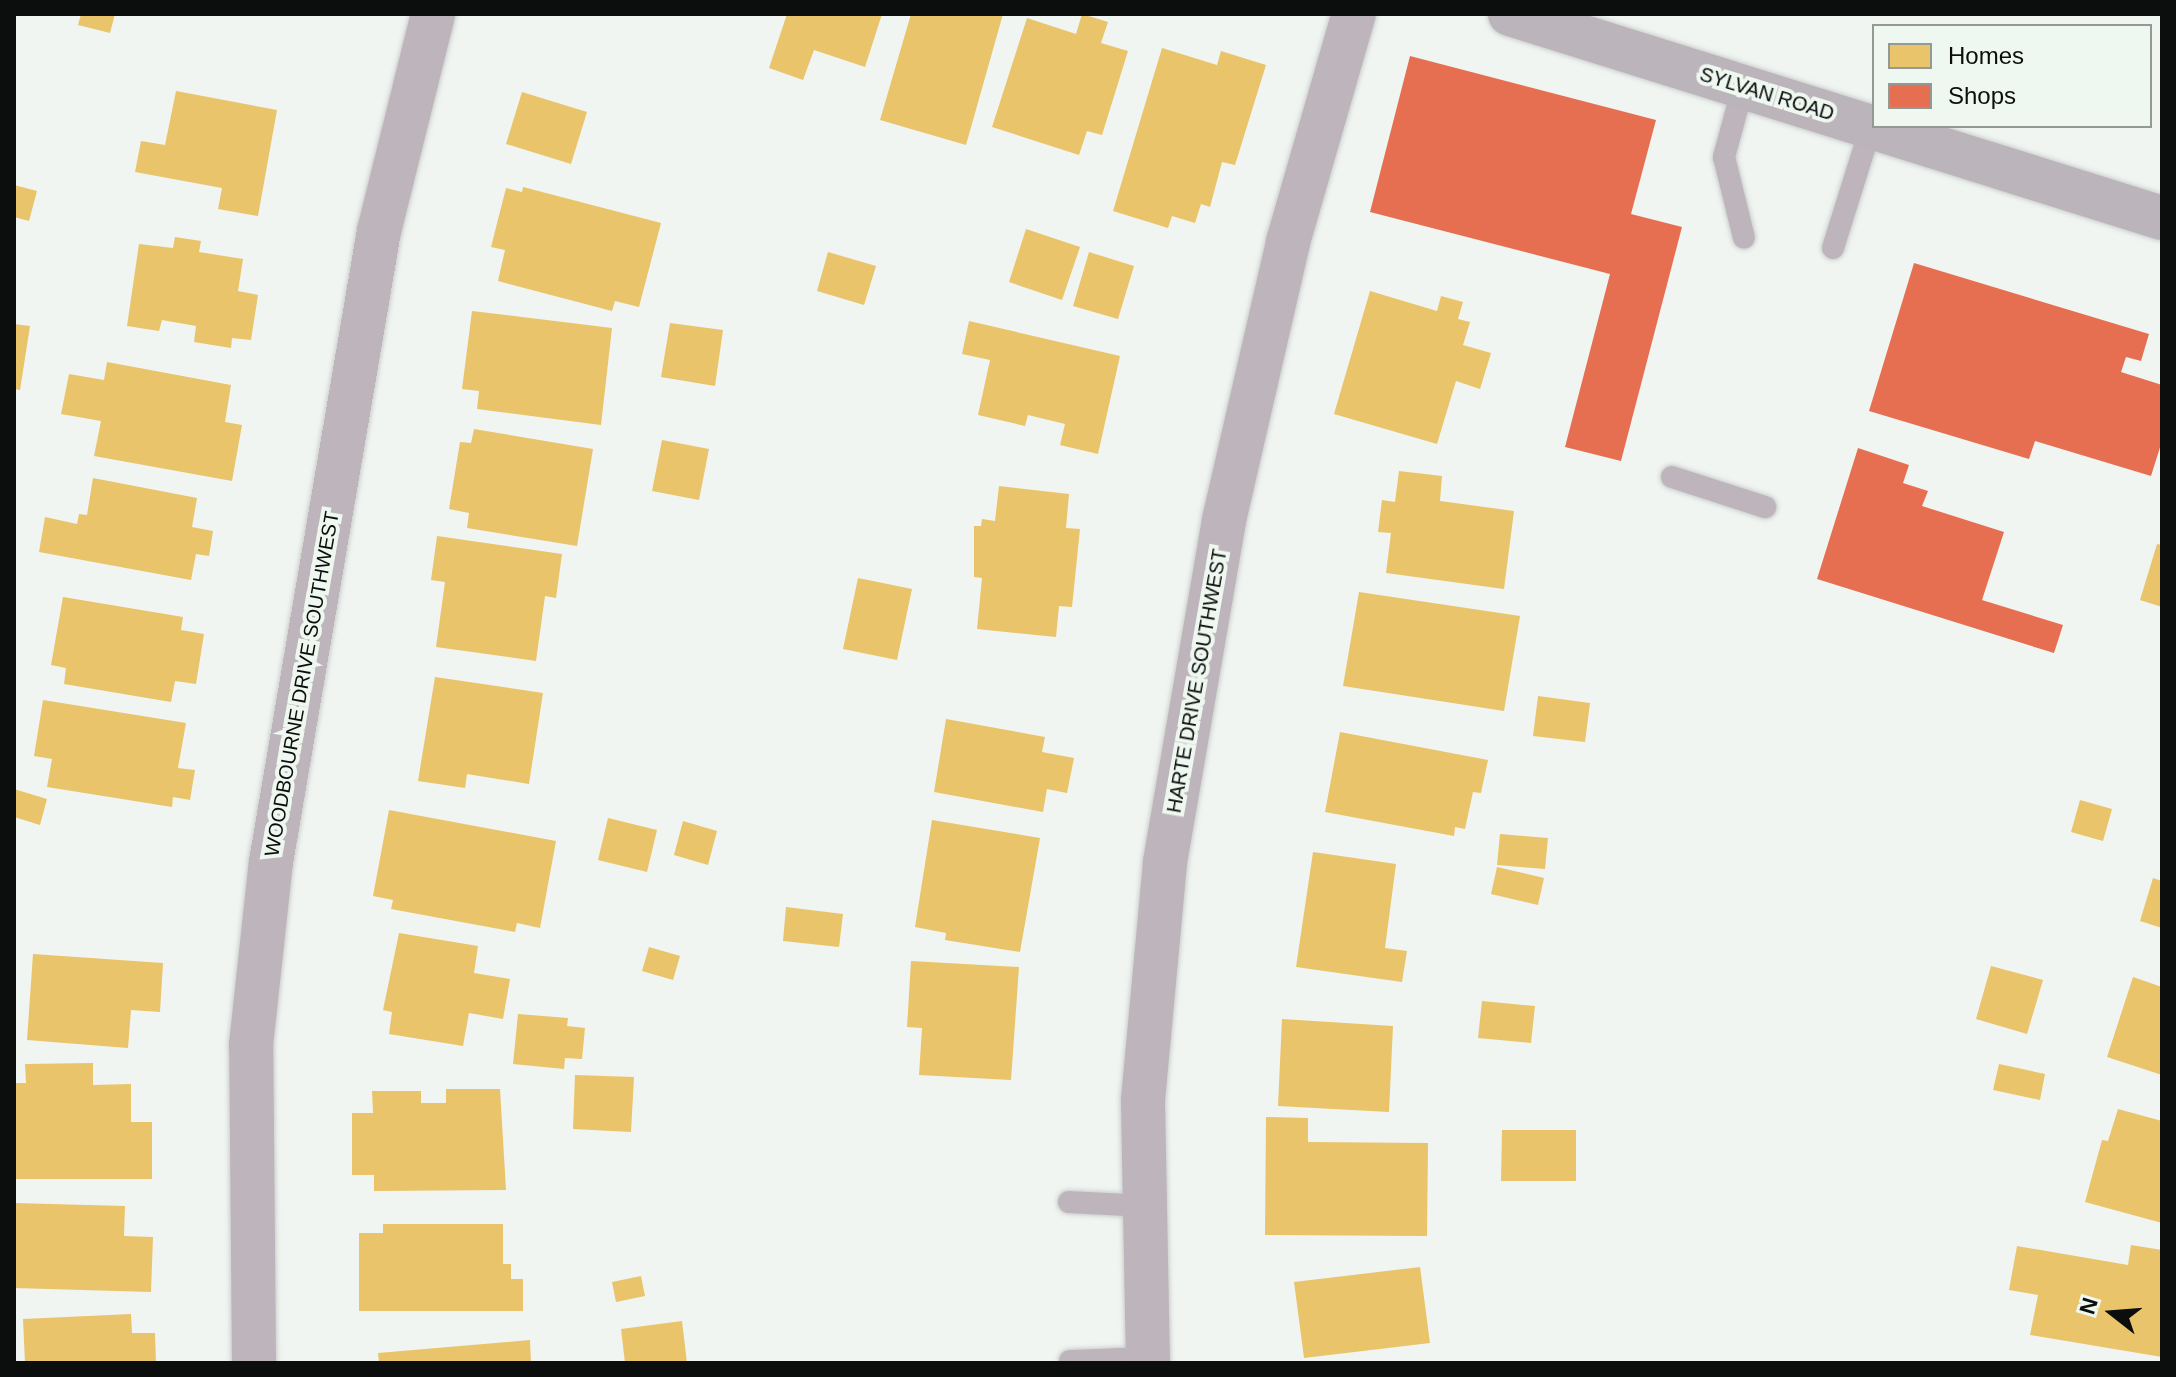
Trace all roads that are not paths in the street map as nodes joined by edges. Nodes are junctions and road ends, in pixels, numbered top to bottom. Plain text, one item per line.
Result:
1 (433, 14) edge
2 (1354, 14) edge
3 (1510, 14) edge
4 (1743, 87) junction
5 (1871, 127) joint
6 (1874, 128) edge
7 (2162, 218) edge
8 (1744, 238) dead end
9 (1833, 248) dead end
10 (1672, 477) dead end
11 (1765, 507) dead end
12 (1069, 1202) dead end
13 (1145, 1206) junction
14 (1070, 1361) dead end
15 (1148, 1361) edge
16 (254, 1363) edge

1 - 16 street, WOODBOURNE DRIVE SOUTHWEST
2 - 13 street, HARTE DRIVE SOUTHWEST
3 - 4 main road, SYLVAN ROAD
4 - 5 main road, SYLVAN ROAD
4 - 8 lane
5 - 9 lane
6 - 7 main road, SYLVAN ROAD
10 - 11 lane
12 - 13 lane
13 - 15 street, HARTE DRIVE SOUTHWEST
14 - 15 lane

